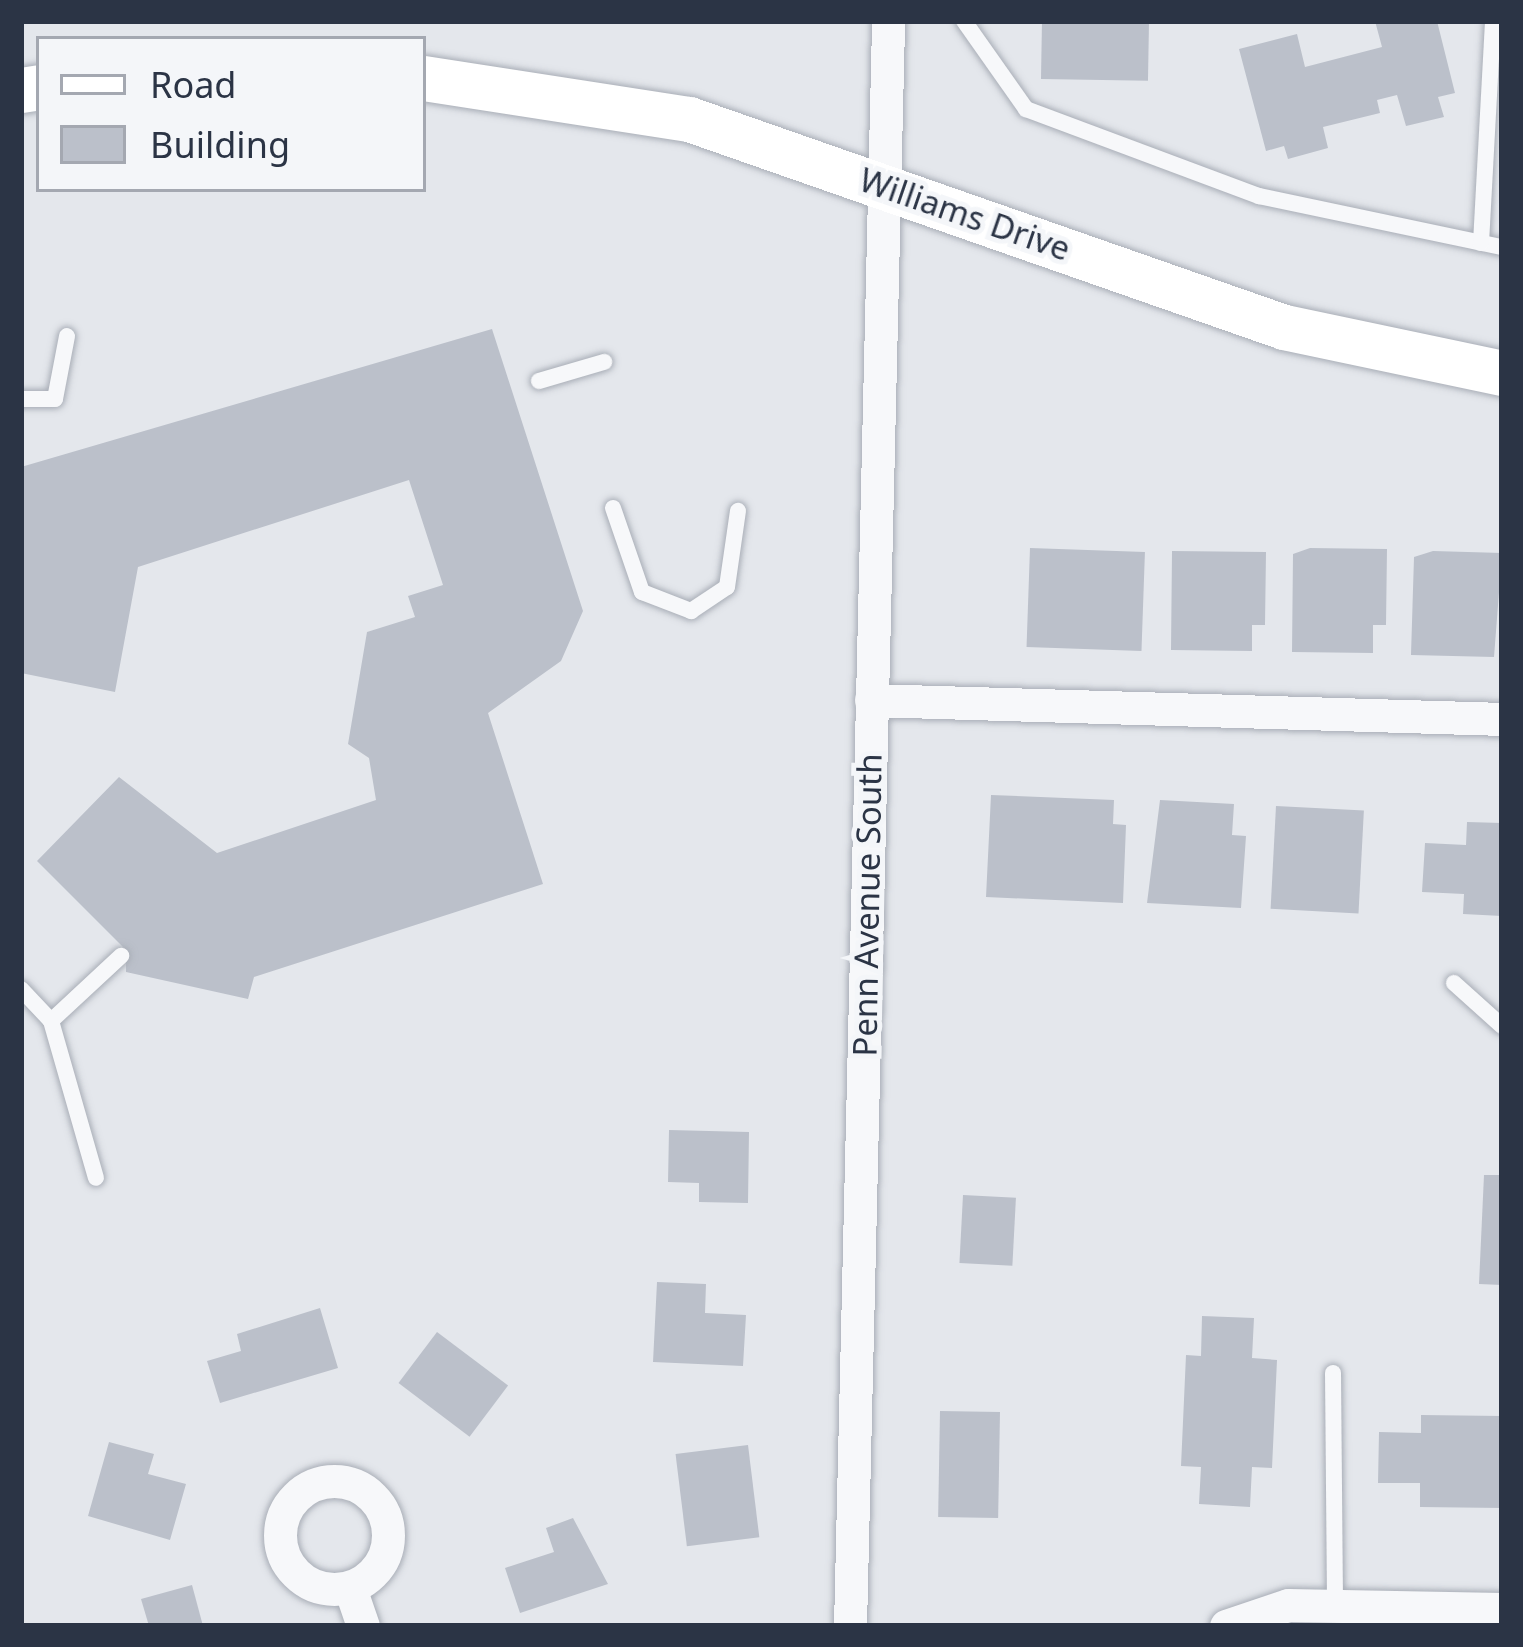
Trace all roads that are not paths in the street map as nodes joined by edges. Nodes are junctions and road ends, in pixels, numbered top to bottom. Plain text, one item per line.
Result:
1 (888, 21) edge
2 (964, 21) edge
3 (1493, 21) edge
4 (426, 78) edge
5 (884, 184) junction
6 (1480, 243) junction
7 (1502, 247) edge
8 (67, 336) dead end
9 (604, 362) dead end
10 (1502, 373) edge
11 (539, 381) dead end
12 (21, 399) edge
13 (613, 508) dead end
14 (738, 511) dead end
15 (872, 700) junction
16 (1502, 719) edge
17 (121, 956) dead end
18 (1454, 983) dead end
19 (21, 989) edge
20 (51, 1021) junction
21 (1502, 1026) edge
22 (96, 1178) dead end
23 (1333, 1373) dead end
24 (350, 1588) dead end
25 (1336, 1606) junction
26 (1502, 1609) edge
27 (363, 1626) edge
28 (850, 1626) edge
29 (1226, 1626) edge

1 - 5 street, Penn Avenue South
2 - 6 lane
3 - 6 lane
4 - 5 main road, Williams Drive
5 - 10 main road, Williams Drive
5 - 15 street, Penn Avenue South
6 - 7 lane
8 - 12 lane
9 - 11 lane
13 - 14 lane
15 - 16 street
15 - 28 street, Penn Avenue South
17 - 20 lane
18 - 21 lane
19 - 20 lane
20 - 22 lane
23 - 25 lane
24 - 27 street
25 - 26 street
25 - 29 street

